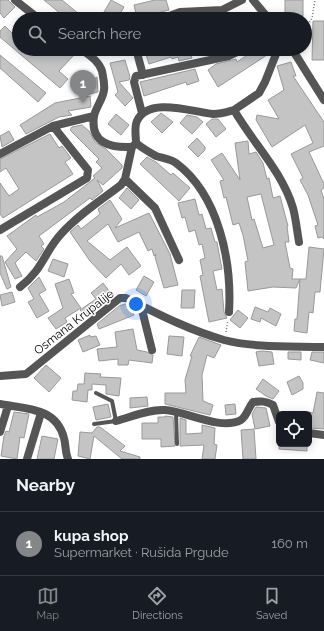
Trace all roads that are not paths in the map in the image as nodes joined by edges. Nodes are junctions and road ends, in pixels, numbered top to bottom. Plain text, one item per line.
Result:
1 (15, 0) edge
2 (242, 0) edge
3 (253, 0) edge
4 (30, 12) edge
5 (180, 12) edge
6 (263, 12) edge
7 (92, 56) edge
8 (138, 56) edge
9 (229, 56) edge
10 (275, 56) edge
11 (296, 56) edge
12 (143, 75) junction
13 (324, 100) edge
14 (234, 110) junction
15 (142, 113) junction
16 (94, 116) junction
17 (53, 126) junction
18 (134, 145) junction
19 (0, 154) edge
20 (125, 179) junction
21 (0, 230) edge
22 (299, 242) dead end
23 (179, 260) dead end
24 (20, 287) dead end
25 (141, 306) junction
26 (229, 312) road end
27 (324, 347) edge
28 (152, 350) dead end
29 (0, 376) edge
30 (96, 392) dead end
31 (4, 405) edge
32 (176, 411) junction
33 (41, 413) junction
34 (276, 414) edge
35 (116, 421) junction
36 (94, 424) dead end
37 (0, 432) edge
38 (312, 433) edge
39 (324, 435) edge
40 (177, 444) dead end
41 (66, 457) edge
42 (27, 459) edge

1 - 4 street
2 - 5 street
3 - 6 street
7 - 16 street
8 - 12 street
9 - 12 street
10 - 14 street
11 - 13 street
12 - 15 street
14 - 15 street
14 - 22 street
15 - 18 street
16 - 17 street
16 - 18 street
17 - 19 street
17 - 21 street
18 - 20 street
18 - 26 street
20 - 23 street
20 - 24 street
25 - 27 street, Osmana Krupalije
25 - 28 street
25 - 29 street, Osmana Krupalije
30 - 35 lane
31 - 33 street
31 - 37 street
32 - 34 street
32 - 35 street
32 - 40 lane
33 - 41 street
33 - 42 street
35 - 36 lane
38 - 39 street

